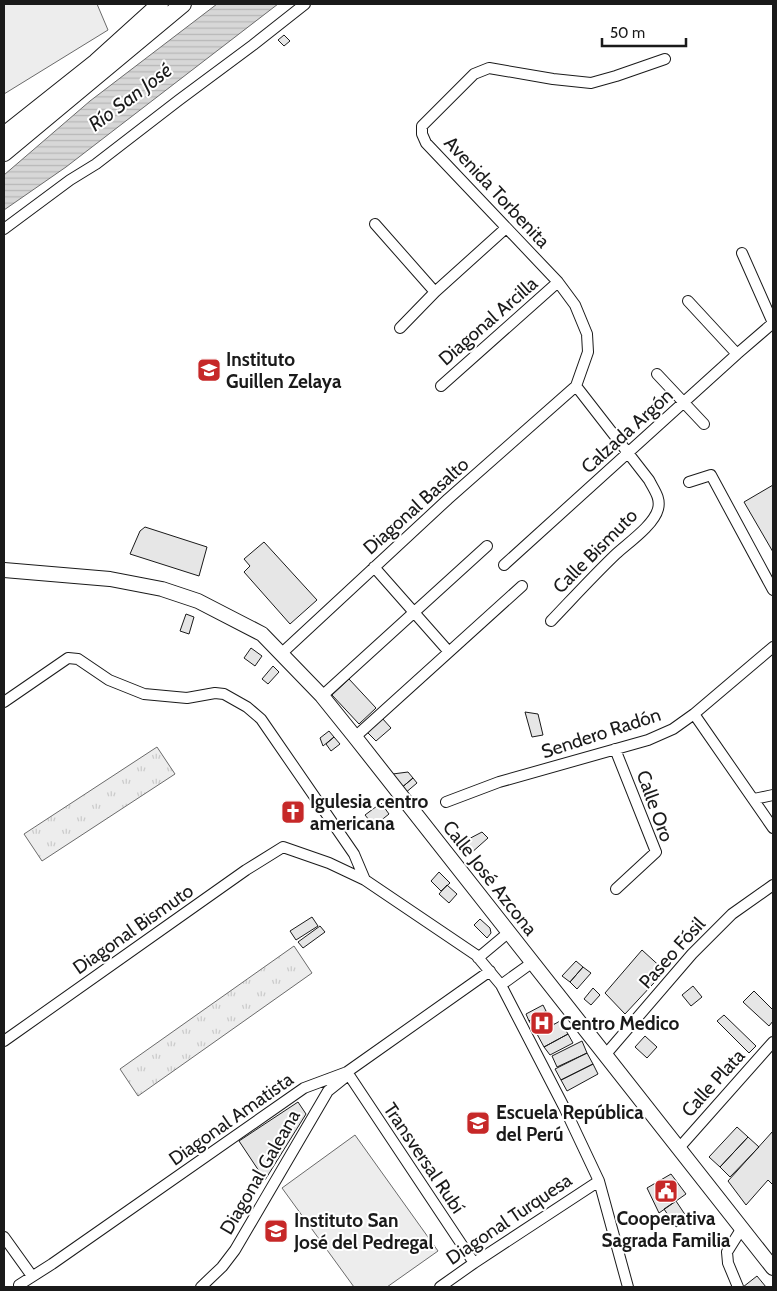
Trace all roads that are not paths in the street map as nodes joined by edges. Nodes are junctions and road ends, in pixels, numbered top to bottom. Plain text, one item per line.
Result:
1 (160, 4) edge
2 (183, 4) edge
3 (305, 4) edge
4 (665, 59) dead end
5 (4, 135) edge
6 (4, 153) edge
7 (375, 224) dead end
8 (506, 228) junction
9 (4, 229) edge
10 (742, 253) dead end
11 (558, 282) junction
12 (436, 292) junction
13 (688, 301) dead end
14 (773, 323) edge
15 (400, 328) dead end
16 (737, 354) junction
17 (657, 374) dead end
18 (440, 386) dead end
19 (576, 386) junction
20 (685, 402) junction
21 (704, 424) dead end
22 (628, 454) junction
23 (689, 482) dead end
24 (487, 546) dead end
25 (504, 566) dead end
26 (374, 567) junction
27 (4, 570) edge
28 (522, 586) dead end
29 (773, 590) edge
30 (414, 612) junction
31 (551, 620) dead end
32 (773, 647) edge
33 (449, 652) junction
34 (282, 653) junction
35 (322, 696) junction
36 (4, 702) edge
37 (694, 714) junction
38 (355, 737) junction
39 (615, 749) junction
40 (773, 795) edge
41 (754, 799) junction
42 (446, 802) dead end
43 (773, 828) edge
44 (365, 880) junction
45 (773, 886) edge
46 (616, 889) dead end
47 (509, 932) junction
48 (478, 958) junction
49 (532, 962) junction
50 (490, 971) junction
51 (501, 985) junction
52 (4, 1041) edge
53 (773, 1042) edge
54 (606, 1054) junction
55 (347, 1074) junction
56 (679, 1148) junction
57 (599, 1181) junction
58 (742, 1228) junction
59 (4, 1237) edge
60 (474, 1263) junction
61 (773, 1268) edge
62 (32, 1276) junction
63 (19, 1285) dead end
64 (202, 1287) edge
65 (440, 1287) edge
66 (628, 1287) edge
67 (738, 1287) edge

1 - 5 main road
2 - 6 main road
3 - 9 street
4 - 8 street, Avenida Torbenita
7 - 12 street
8 - 11 street, Avenida Torbenita
8 - 12 street
10 - 14 street
11 - 18 street, Diagonal Arcilla
11 - 19 street, Avenida Torbenita
12 - 15 street
13 - 16 street
14 - 16 street, Calzada Argón
16 - 20 street, Calzada Argón
17 - 20 street
19 - 22 street, Calle Bismuto
19 - 26 street, Diagonal Basalto
20 - 21 street
20 - 22 street, Calzada Argón
22 - 25 street, Calzada Argón
22 - 31 street, Calle Bismuto
23 - 29 street
24 - 30 street
26 - 30 street
26 - 34 street, Diagonal Basalto
27 - 34 main road, Calle José Azcona
28 - 33 street
30 - 33 street
30 - 35 street
32 - 37 street, Sendero Radón
33 - 38 street
34 - 35 main road, Calle José Azcona
35 - 38 main road, Calle José Azcona
36 - 44 street
37 - 39 street, Sendero Radón
37 - 41 street
38 - 47 main road, Calle José Azcona
39 - 42 street, Sendero Radón
39 - 46 street, Calle Oro
40 - 41 street
41 - 43 street
44 - 48 street
44 - 52 street, Diagonal Bismuto
45 - 54 street, Paseo Fósil
47 - 48 street
47 - 49 main road, Calle José Azcona
48 - 50 street
49 - 51 street
49 - 54 main road, Calle José Azcona
50 - 51 street
50 - 55 street, Diagonal Amatista
51 - 57 street
53 - 56 street, Calle Plata
54 - 56 main road, Calle José Azcona
55 - 60 street, Transversal Rubí
55 - 62 street, Diagonal Amatista
55 - 64 street, Diagonal Galeana
56 - 58 main road, Calle José Azcona
57 - 60 street, Diagonal Turquesa
57 - 66 street
58 - 61 main road, Calle José Azcona
58 - 67 street
59 - 62 street
60 - 65 street, Diagonal Turquesa
62 - 63 street, Diagonal Amatista

